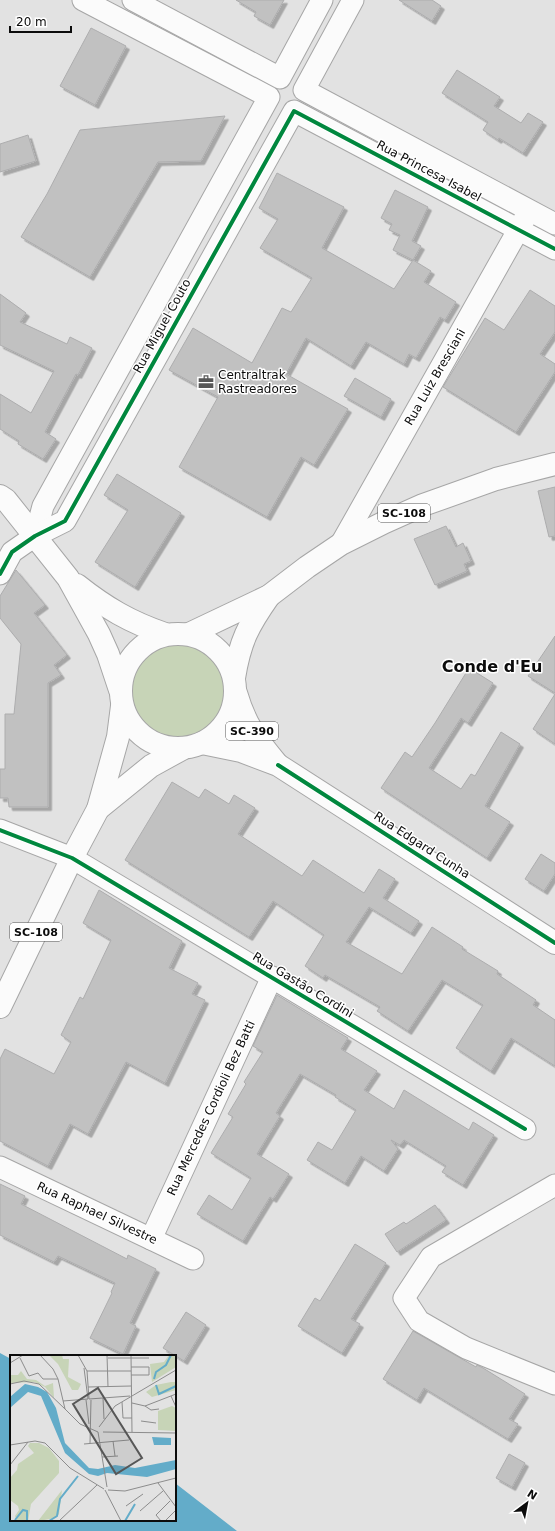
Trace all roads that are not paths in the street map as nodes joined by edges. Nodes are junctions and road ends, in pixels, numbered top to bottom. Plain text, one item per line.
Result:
1 (83, 0) edge
2 (133, 0) edge
3 (322, 0) edge
4 (353, 0) edge
5 (120, 8) edge
6 (280, 78) junction
7 (304, 90) junction
8 (269, 98) junction
9 (294, 111) junction
10 (221, 184) junction
11 (246, 198) junction
12 (530, 210) junction
13 (555, 224) edge
14 (519, 230) junction
15 (555, 249) edge
16 (170, 277) junction
17 (192, 292) junction
18 (555, 464) edge
19 (2, 494) edge
20 (35, 536) junction
21 (341, 544) junction
22 (0, 574) edge
23 (68, 578) junction
24 (269, 596) junction
25 (165, 634) junction
26 (189, 634) junction
27 (235, 685) junction
28 (121, 698) junction
29 (192, 746) junction
30 (278, 765) junction
31 (98, 809) junction
32 (0, 830) edge
33 (72, 858) junction
34 (555, 943) edge
35 (272, 978) junction
36 (0, 1007) edge
37 (524, 1129) dead end
38 (0, 1167) edge
39 (555, 1185) edge
40 (151, 1239) junction
41 (193, 1259) dead end
42 (555, 1384) edge

1 - 5 street
2 - 6 street
3 - 6 street
4 - 7 street
5 - 8 street
6 - 7 street
6 - 8 street
7 - 9 street
7 - 12 street, Rua Princesa Isabel
8 - 9 street
8 - 10 street, Rua Miguel Couto
9 - 11 street, Rua Miguel Couto
9 - 14 street, Rua Princesa Isabel
10 - 11 street
10 - 16 street, Rua Miguel Couto
11 - 17 street, Rua Miguel Couto
12 - 13 street, Rua Princesa Isabel
12 - 14 street, Rua Luiz Bresciani
14 - 15 street, Rua Princesa Isabel
14 - 21 street, Rua Luiz Bresciani
16 - 17 street
16 - 20 street, Rua Miguel Couto
17 - 20 street, Rua Miguel Couto
18 - 21 main road, SC-108
19 - 20 main road
20 - 22 street
20 - 23 main road
21 - 24 main road, SC-108
23 - 25 main road
23 - 28 main road
24 - 26 main road, SC-108
24 - 27 main road, SC-108
25 - 26 main road
25 - 28 main road
26 - 27 main road
27 - 29 main road
27 - 30 main road, Rua Edgard Cunha / SC-390
28 - 29 main road
28 - 31 main road, SC-108
29 - 30 main road, Rua Edgard Cunha / SC-390
29 - 31 main road, SC-108
30 - 34 main road, Rua Edgard Cunha / SC-390
31 - 33 main road, SC-108
32 - 33 street, Rua Gastão Cordini
33 - 35 street, Rua Gastão Cordini
33 - 36 main road, SC-108
35 - 37 street, Rua Gastão Cordini
35 - 40 street, Rua Mercedes Cordioli Bez Batti
38 - 40 street, Rua Raphael Silvestre
39 - 42 street
40 - 41 street, Rua Raphael Silvestre

